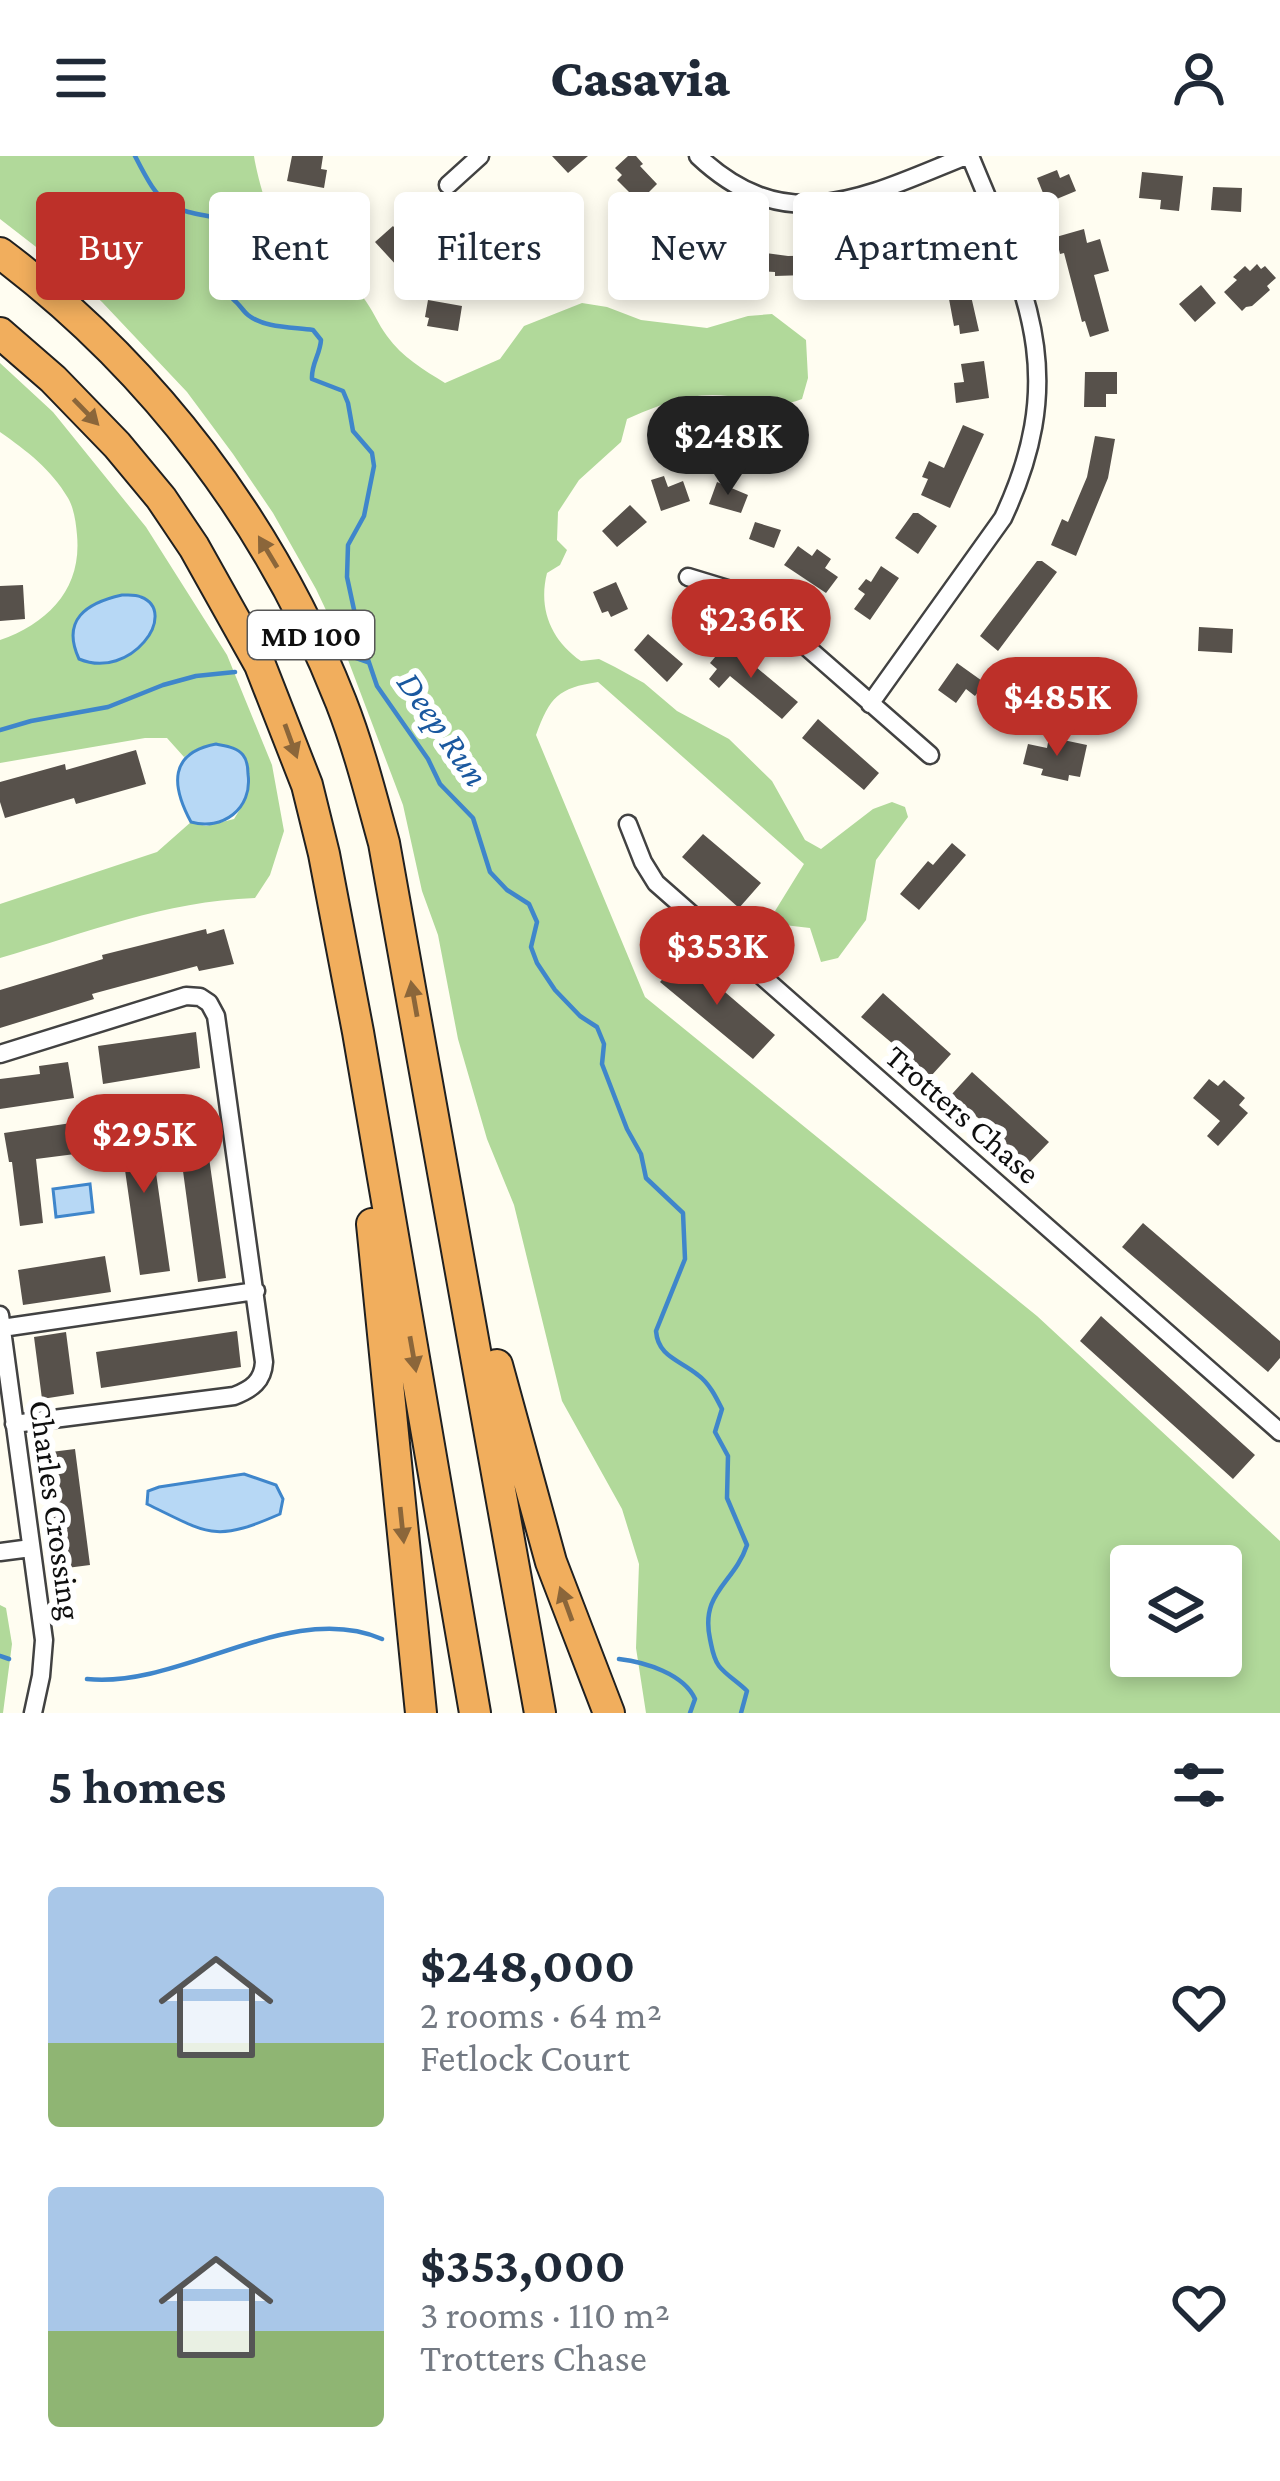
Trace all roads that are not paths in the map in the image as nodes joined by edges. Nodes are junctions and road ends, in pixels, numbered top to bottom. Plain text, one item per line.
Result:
1 (480, 156) edge
2 (698, 156) edge
3 (968, 156) edge
4 (448, 185) dead end
5 (0, 253) edge
6 (0, 333) edge
7 (688, 577) dead end
8 (869, 704) junction
9 (931, 755) dead end
10 (628, 824) dead end
11 (358, 1032) junction
12 (0, 1054) edge
13 (435, 1114) junction
14 (256, 1291) junction
15 (1, 1322) edge
16 (14, 1424) junction
17 (1280, 1432) edge
18 (31, 1548) junction
19 (0, 1552) edge
20 (33, 1713) edge
21 (421, 1713) edge
22 (475, 1713) edge
23 (539, 1713) edge
24 (609, 1713) edge

1 - 4 street
2 - 3 street
3 - 8 street
13 -> 5 highway, MD 100
6 -> 11 highway, MD 100
7 - 8 street
8 - 9 street
10 - 17 street, Trotters Chase
11 -> 21 highway
11 -> 22 highway, MD 100
12 - 14 street
13 - 23 highway, MD 100
24 -> 13 highway
14 - 15 street
14 - 16 street
15 - 16 street, Charles Crossing
16 - 18 street, Charles Crossing
18 - 19 street
18 - 20 street, Charles Crossing

